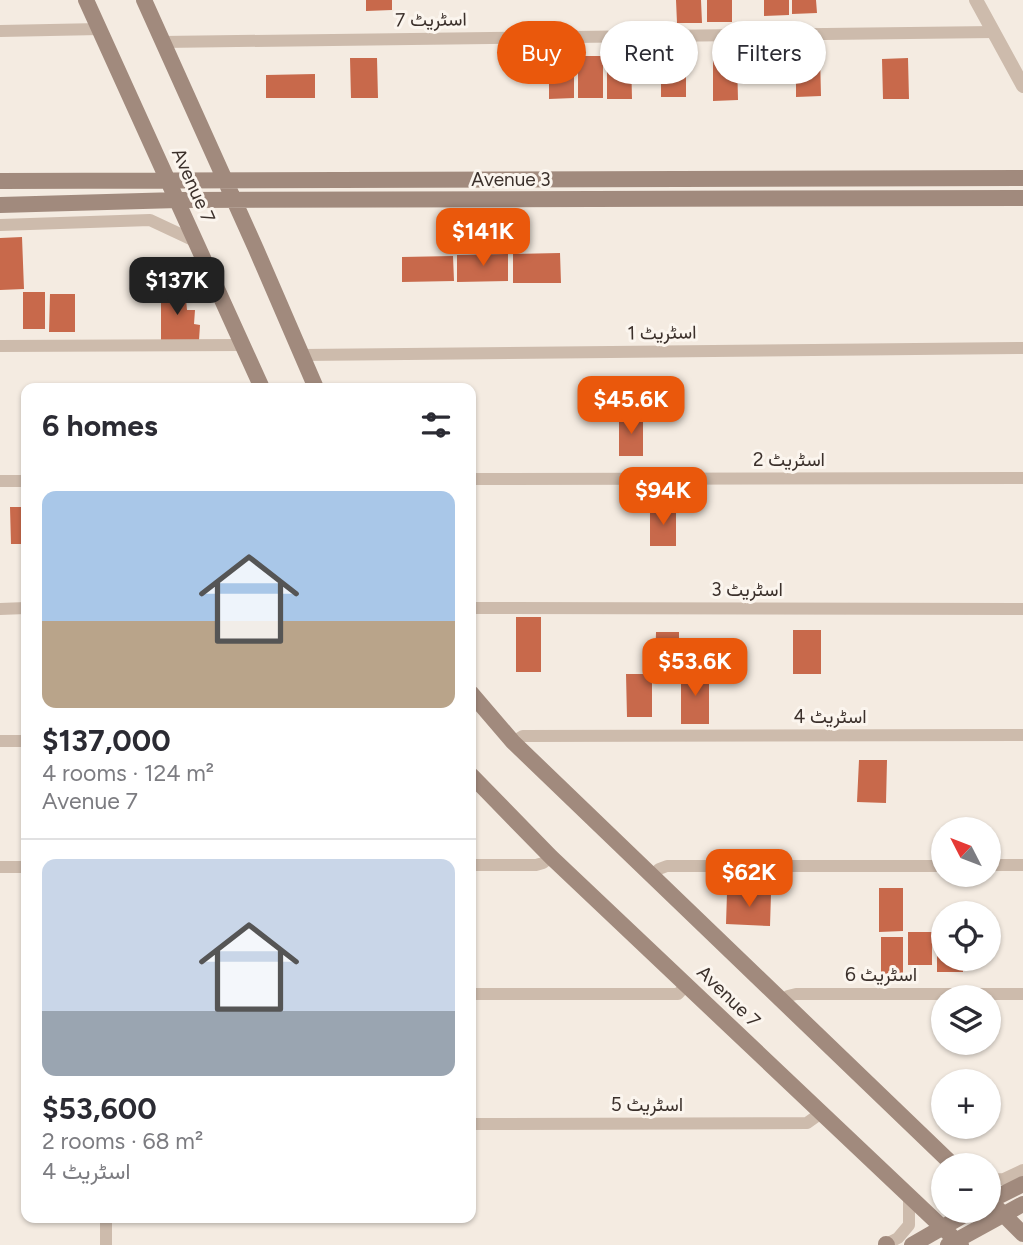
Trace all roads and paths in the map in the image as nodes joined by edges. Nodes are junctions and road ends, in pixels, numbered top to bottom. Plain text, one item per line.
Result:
1 (86, 0) edge
2 (144, 0) edge
3 (976, 0) edge
4 (100, 29) junction
5 (0, 31) edge
6 (994, 32) junction
7 (162, 42) junction
8 (1023, 86) edge
9 (1023, 178) edge
10 (169, 179) junction
11 (0, 181) edge
12 (225, 181) junction
13 (1023, 198) edge
14 (178, 200) junction
15 (232, 201) junction
16 (117, 202) junction
17 (0, 205) edge
18 (116, 221) junction
19 (0, 225) edge
20 (197, 242) junction
21 (243, 345) junction
22 (0, 346) edge
23 (1023, 348) edge
24 (302, 355) junction
25 (260, 383) edge
26 (314, 383) edge
27 (1023, 478) edge
28 (476, 479) edge
29 (0, 481) edge
30 (21, 481) edge
31 (21, 608) edge
32 (476, 608) edge
33 (0, 609) edge
34 (1023, 609) edge
35 (476, 699) edge
36 (1023, 735) edge
37 (0, 741) edge
38 (21, 741) edge
39 (513, 742) junction
40 (476, 780) edge
41 (551, 857) junction
42 (476, 865) edge
43 (1001, 865) edge
44 (1023, 865) edge
45 (931, 866) edge
46 (0, 867) edge
47 (21, 867) edge
48 (653, 876) junction
49 (687, 984) junction
50 (476, 994) edge
51 (1023, 994) edge
52 (783, 1002) junction
53 (821, 1113) junction
54 (476, 1124) edge
55 (940, 1153) edge
56 (1023, 1170) edge
57 (1001, 1179) edge
58 (1023, 1184) edge
59 (1001, 1194) edge
60 (909, 1197) junction
61 (1023, 1204) edge
62 (1003, 1214) junction
63 (106, 1223) edge
64 (948, 1223) edge
65 (942, 1227) junction
66 (1023, 1234) edge
67 (955, 1243) edge
68 (106, 1245) edge
69 (886, 1245) edge
70 (912, 1245) edge

1 - 4 main road, Avenue 7
2 - 7 main road, Avenue 7
3 - 6 street
4 - 5 street
4 - 10 main road, Avenue 7
6 - 7 street, اسٹریٹ 7
6 - 8 street
7 - 12 main road, Avenue 7
9 - 12 main road, Avenue 3
10 - 11 main road, Avenue 3
10 - 12 main road, Avenue 3
10 - 14 main road, Avenue 7
12 - 15 main road, Avenue 7
13 - 15 main road, Avenue 3
14 - 15 main road, Avenue 3
14 - 16 main road, Avenue 3
14 - 20 main road, Avenue 7
15 - 24 main road, Avenue 7
16 - 17 main road, Avenue 3
16 - 18 street
18 - 19 street
18 - 20 street
20 - 21 main road, Avenue 7
21 - 22 street
21 - 25 main road, Avenue 7
23 - 24 street, اسٹریٹ 1
24 - 26 main road, Avenue 7
27 - 28 street, اسٹریٹ 2
29 - 30 street
31 - 33 street
32 - 34 street, اسٹریٹ 3
35 - 39 main road, Avenue 7
36 - 39 street, اسٹریٹ 4
37 - 38 street
39 - 48 main road, Avenue 7
40 - 41 main road, Avenue 7
41 - 42 street
41 - 49 main road, Avenue 7
43 - 44 street
45 - 48 street
46 - 47 street
48 - 52 main road, Avenue 7
49 - 50 street
49 - 53 main road, Avenue 7
51 - 52 street, اسٹریٹ 6
52 - 55 main road, Avenue 7
53 - 54 street, اسٹریٹ 5
53 - 60 main road, Avenue 7
56 - 57 street
58 - 59 main road
60 - 65 main road, Avenue 7
60 - 69 street
61 - 62 main road
62 - 66 main road
62 - 67 main road
63 - 68 street
64 - 65 main road
65 - 67 main road, Avenue 7
65 - 70 main road

